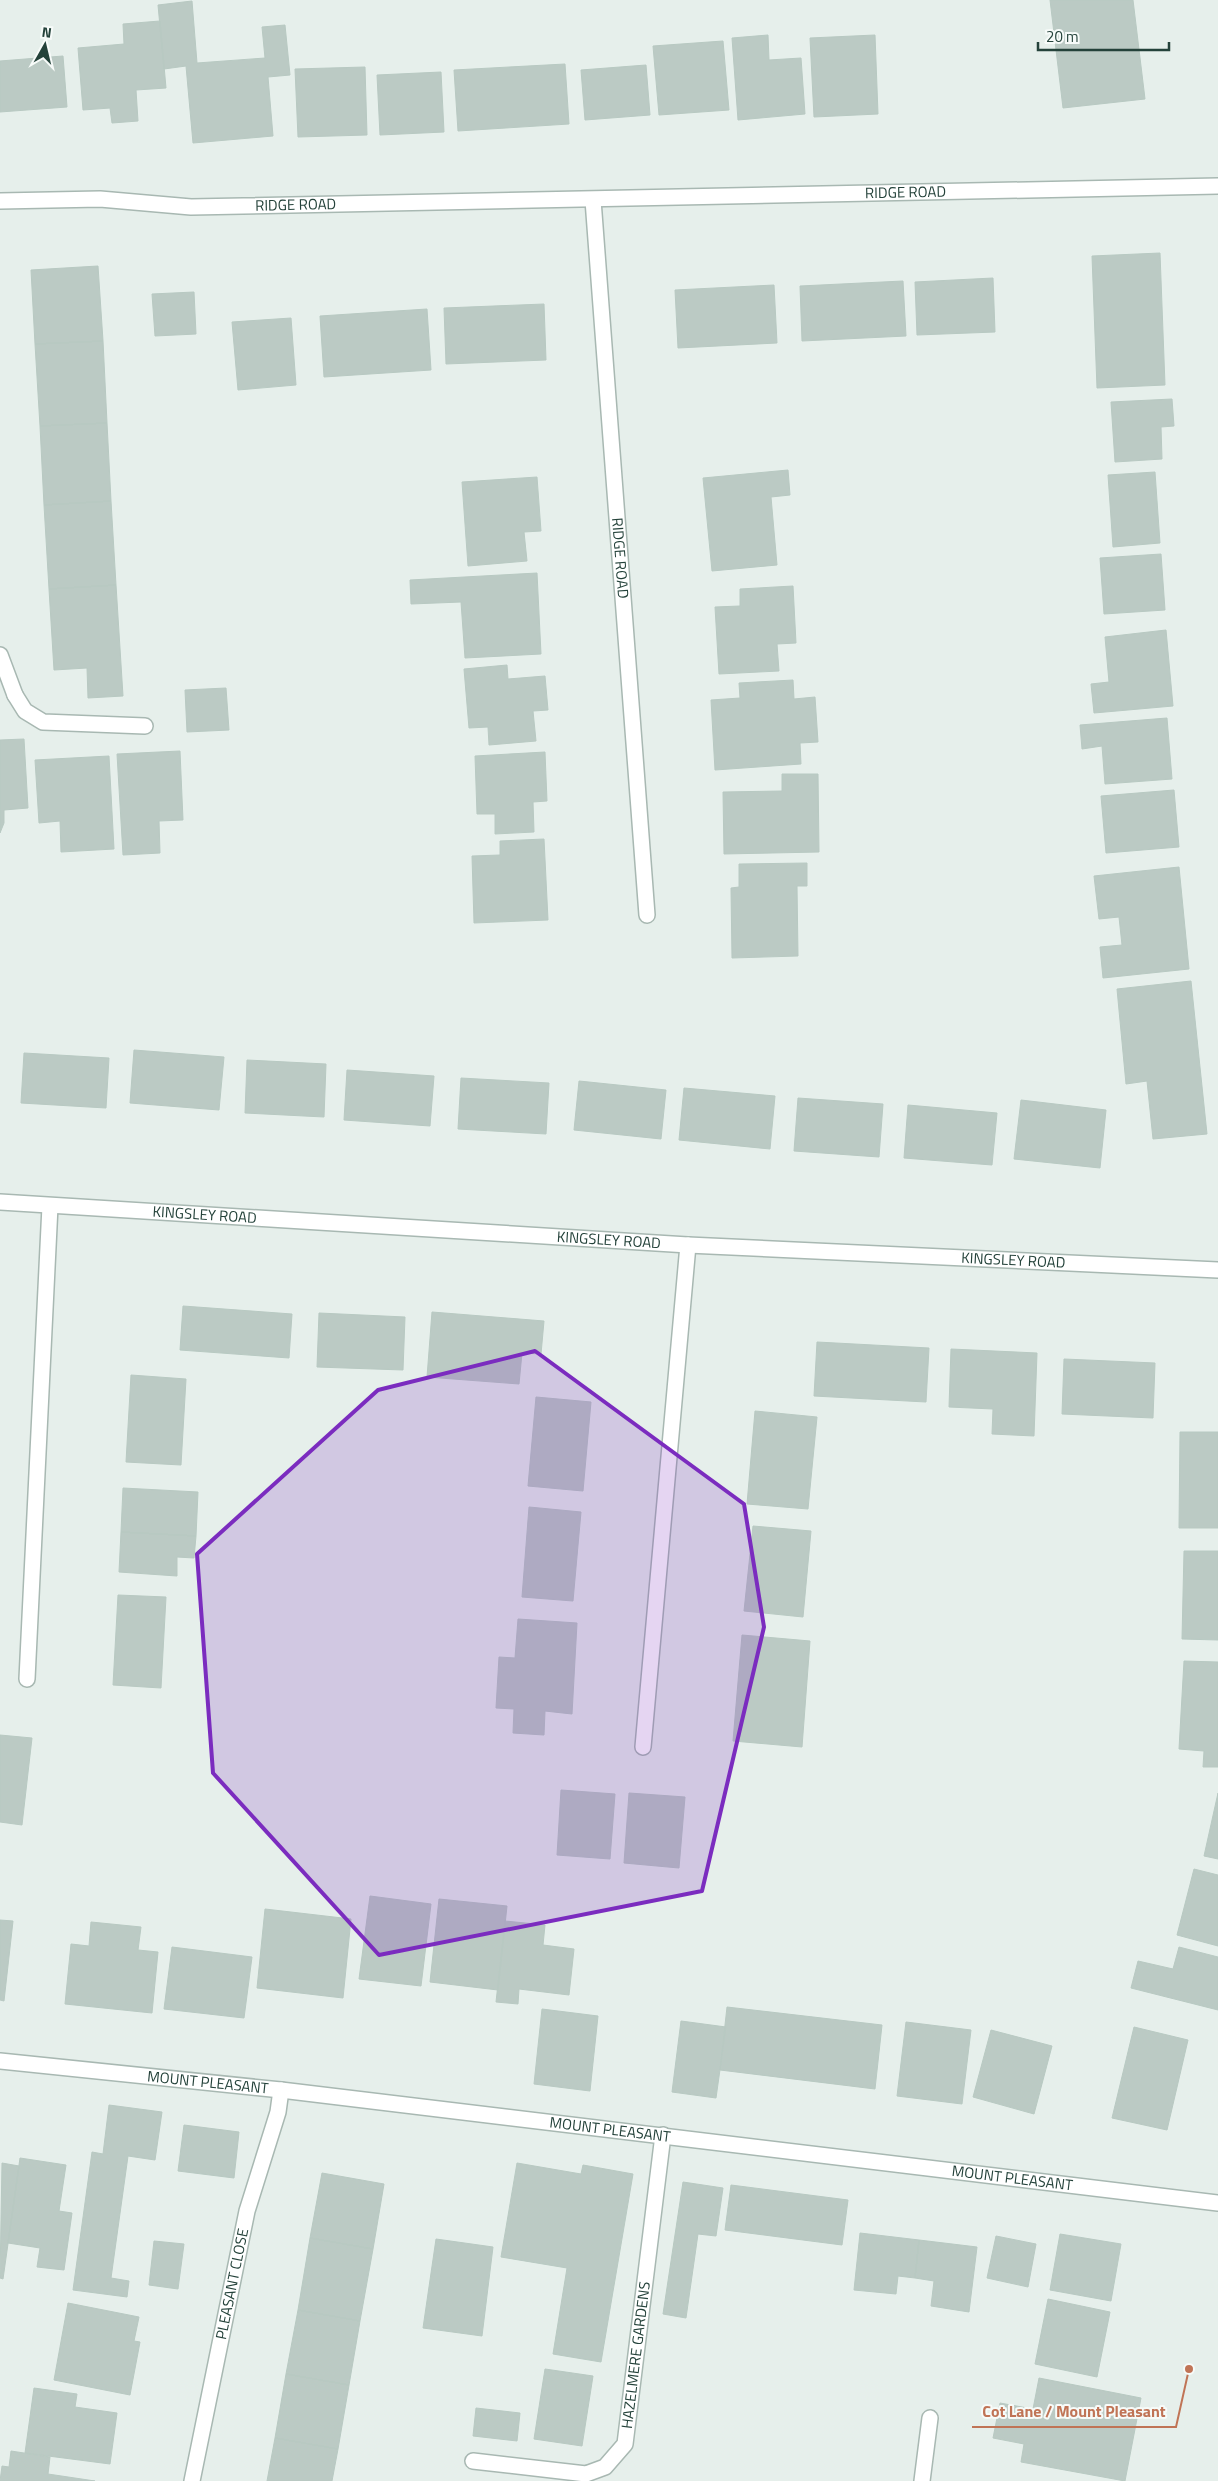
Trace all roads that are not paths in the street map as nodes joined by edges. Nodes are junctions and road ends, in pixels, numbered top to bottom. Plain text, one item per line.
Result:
1 (1218, 186) edge
2 (593, 200) junction
3 (0, 201) edge
4 (0, 655) edge
5 (145, 726) dead end
6 (647, 915) dead end
7 (0, 1202) edge
8 (50, 1206) junction
9 (688, 1244) junction
10 (1218, 1270) edge
11 (27, 1679) dead end
12 (643, 1747) dead end
13 (0, 2060) edge
14 (281, 2090) junction
15 (664, 2135) junction
16 (1218, 2203) edge
17 (930, 2418) dead end
18 (473, 2461) dead end
19 (192, 2481) edge
20 (922, 2481) edge

1 - 2 street, RIDGE ROAD
2 - 3 street, RIDGE ROAD
2 - 6 street, RIDGE ROAD
4 - 5 street
7 - 8 street, KINGSLEY ROAD
8 - 9 street, KINGSLEY ROAD
8 - 11 street
9 - 10 street, KINGSLEY ROAD
9 - 12 street
13 - 14 street, MOUNT PLEASANT
14 - 15 street, MOUNT PLEASANT
14 - 19 street, PLEASANT CLOSE
15 - 16 street, MOUNT PLEASANT
15 - 18 street, HAZELMERE GARDENS
17 - 20 street

